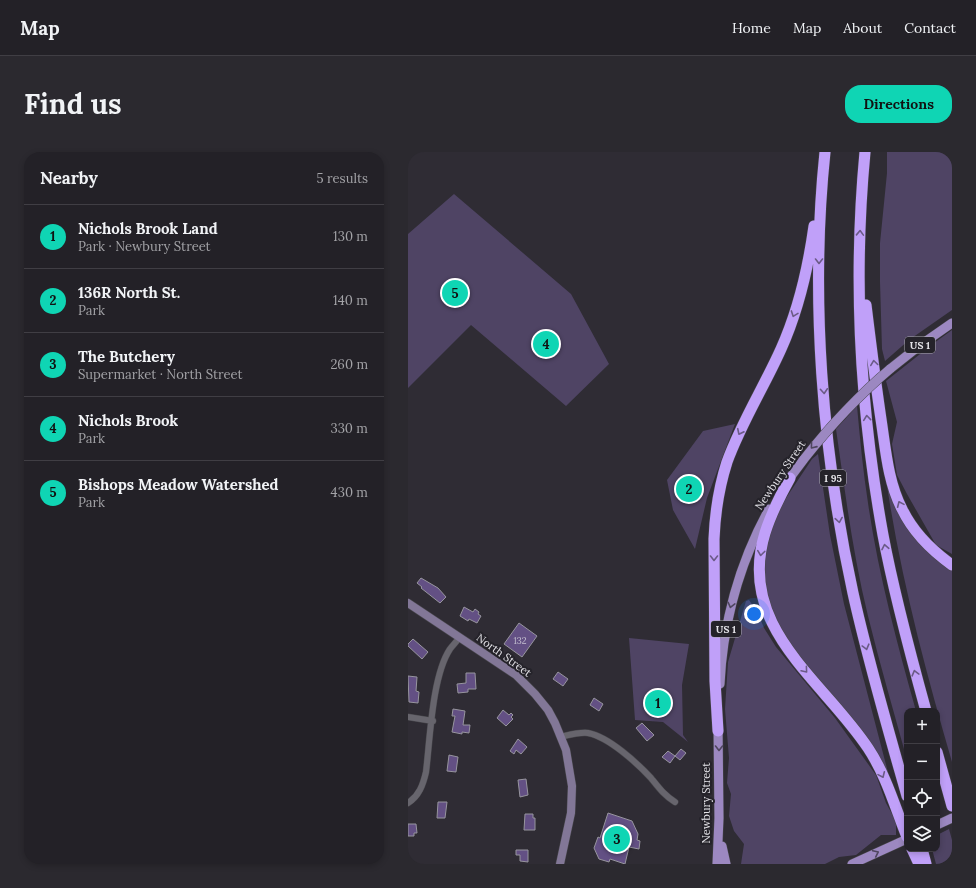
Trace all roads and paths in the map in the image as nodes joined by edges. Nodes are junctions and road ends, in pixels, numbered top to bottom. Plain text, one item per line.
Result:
1 (824, 152) edge
2 (865, 152) edge
3 (860, 259) junction
4 (952, 323) edge
5 (790, 478) junction
6 (952, 565) edge
7 (408, 603) edge
8 (460, 637) junction
9 (925, 708) edge
10 (408, 717) edge
11 (432, 721) junction
12 (718, 731) junction
13 (560, 737) junction
14 (940, 763) edge
15 (904, 785) edge
16 (675, 802) dead end
17 (408, 803) edge
18 (952, 806) edge
19 (719, 818) junction
20 (952, 818) edge
21 (940, 824) edge
22 (904, 836) edge
23 (904, 839) edge
24 (913, 852) edge
25 (923, 852) edge
26 (560, 864) edge
27 (717, 864) edge
28 (726, 864) edge
29 (852, 864) edge
30 (919, 864) edge
31 (926, 864) edge

1 -> 12 highway
1 -> 15 highway, I 95
3 -> 2 highway
6 -> 3 highway
9 -> 3 highway
4 -> 5 main road, Newbury Street / US 1, bridge
5 -> 12 main road, Newbury Street / US 1
5 -> 22 highway
7 - 8 street, North Street
8 - 11 street
8 - 13 street, North Street
10 - 11 street
11 - 17 street
12 -> 19 main road, Newbury Street / US 1
13 - 16 street
13 - 26 street, North Street
14 - 18 highway
19 - 27 main road, Newbury Street / US 1
19 - 28 main road
20 - 21 main road
29 -> 23 main road
24 - 30 highway
25 - 31 highway

